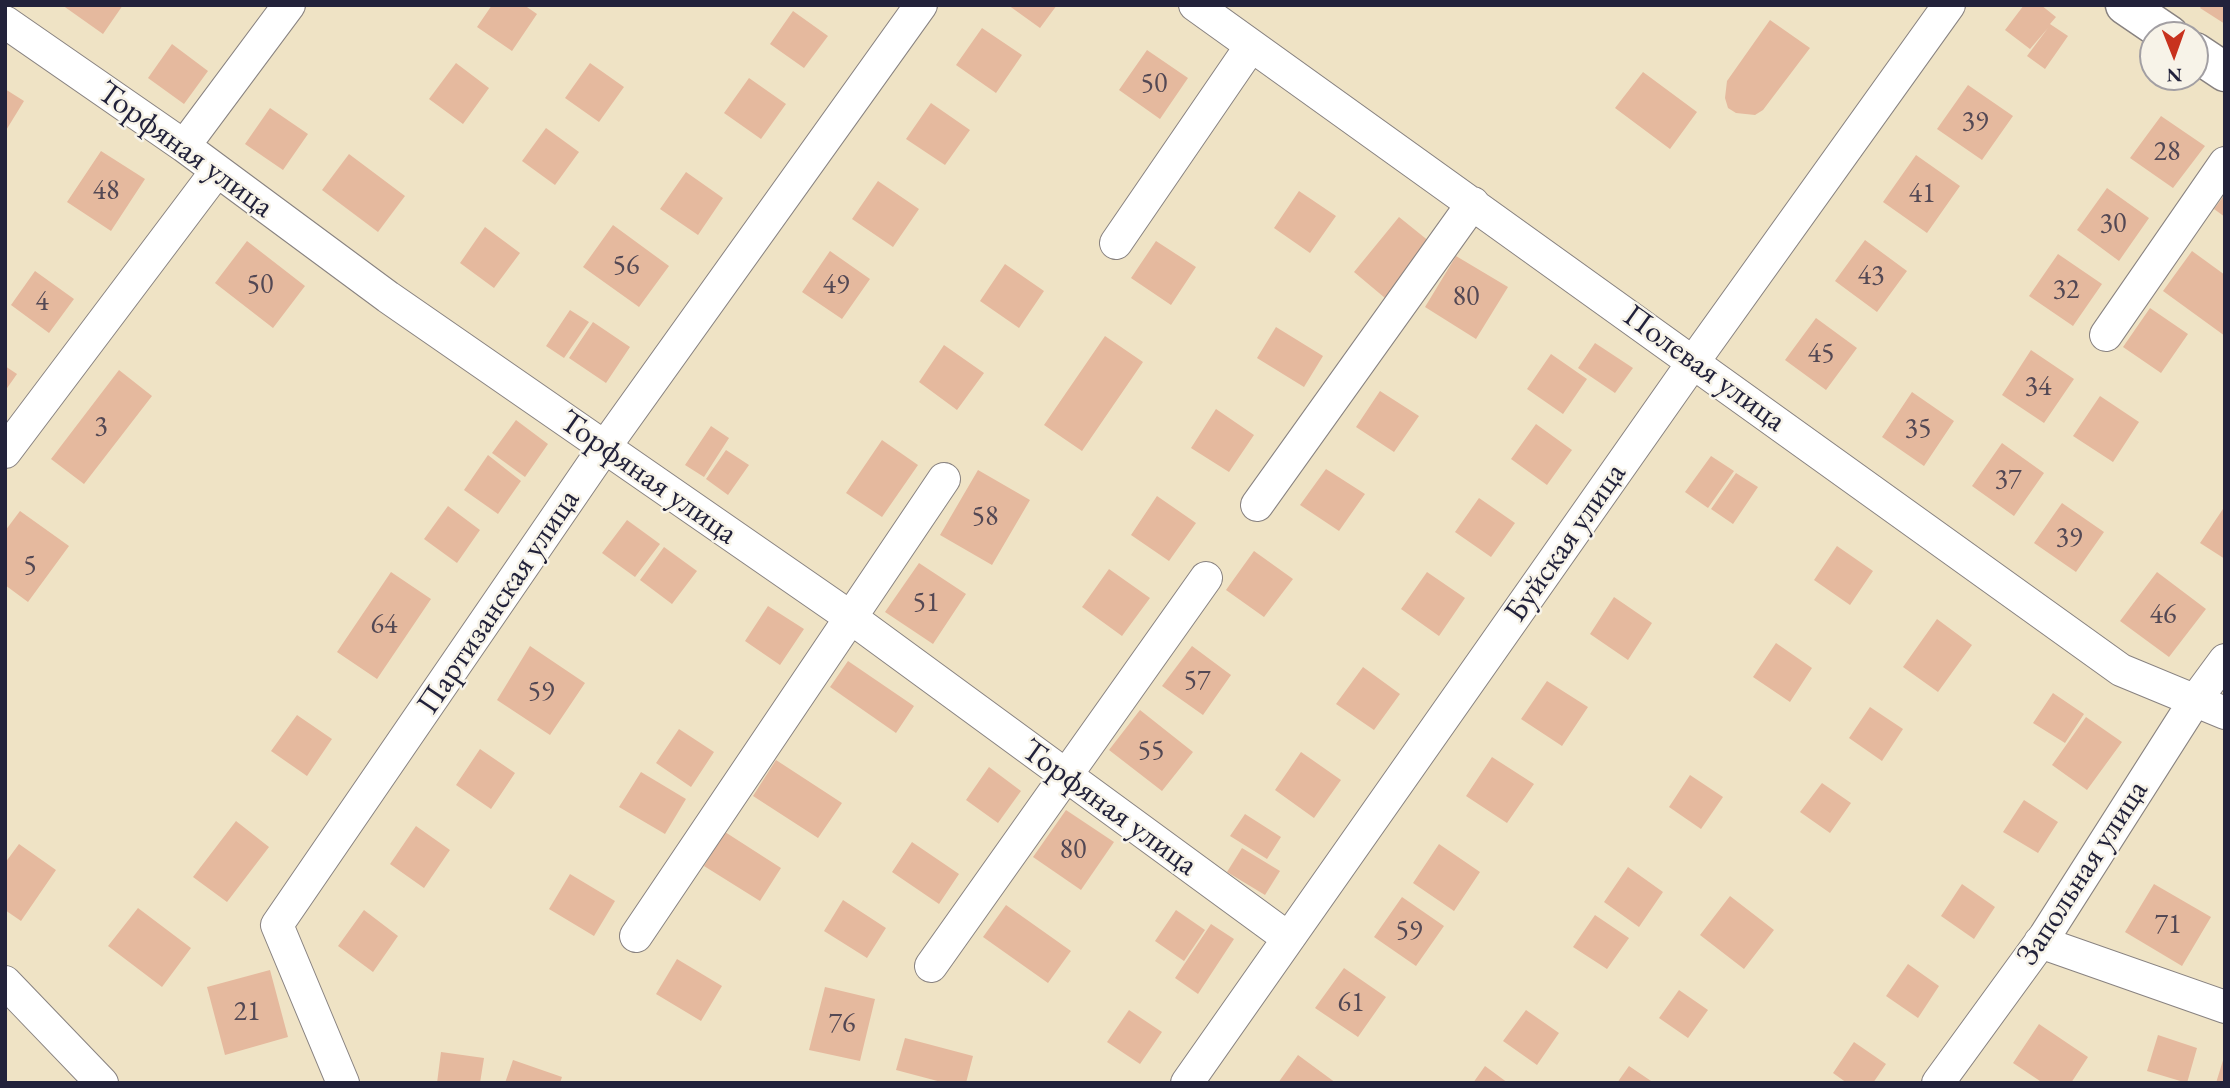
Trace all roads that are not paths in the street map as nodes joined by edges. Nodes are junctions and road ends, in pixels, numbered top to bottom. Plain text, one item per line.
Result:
1 (289, 5) edge
2 (921, 5) edge
3 (1195, 5) edge
4 (1949, 5) edge
5 (2125, 5) edge
6 (11, 17) edge
7 (2148, 21) edge
8 (1251, 46) junction
9 (2209, 61) edge
10 (2225, 72) edge
11 (184, 146) junction
12 (2225, 163) edge
13 (216, 172) junction
14 (1473, 203) junction
15 (1116, 243) dead end
16 (2106, 335) dead end
17 (1694, 361) junction
18 (604, 448) junction
19 (5, 452) edge
20 (944, 479) dead end
21 (1257, 505) dead end
22 (1206, 578) dead end
23 (850, 617) junction
24 (2225, 660) edge
25 (2194, 702) junction
26 (2225, 713) edge
27 (1063, 776) junction
28 (636, 936) dead end
29 (1288, 938) junction
30 (2040, 942) junction
31 (930, 966) dead end
32 (5, 982) edge
33 (2225, 1007) edge
34 (102, 1083) edge
35 (343, 1083) edge
36 (1186, 1083) edge
37 (1938, 1083) edge

1 - 11 street
2 - 18 street, Партизанская улица
3 - 8 street, Полевая улица
4 - 17 street, Буйская улица
5 - 7 street
6 - 11 street, Торфяная улица
8 - 14 street, Полевая улица
8 - 15 street
9 - 10 street
11 - 13 street, Торфяная улица
12 - 16 street
13 - 18 street, Торфяная улица
13 - 19 street
14 - 17 street, Полевая улица
14 - 21 street
17 - 25 street, Полевая улица
17 - 29 street, Буйская улица
18 - 23 street, Торфяная улица
18 - 35 street, Партизанская улица
20 - 23 street
22 - 27 street
23 - 27 street, Торфяная улица
23 - 28 street
24 - 25 street, Запольная улица
25 - 26 street, Полевая улица
25 - 30 street, Запольная улица
27 - 29 street, Торфяная улица
27 - 31 street
29 - 36 street, Буйская улица
30 - 33 street
30 - 37 street, Запольная улица
32 - 34 street

